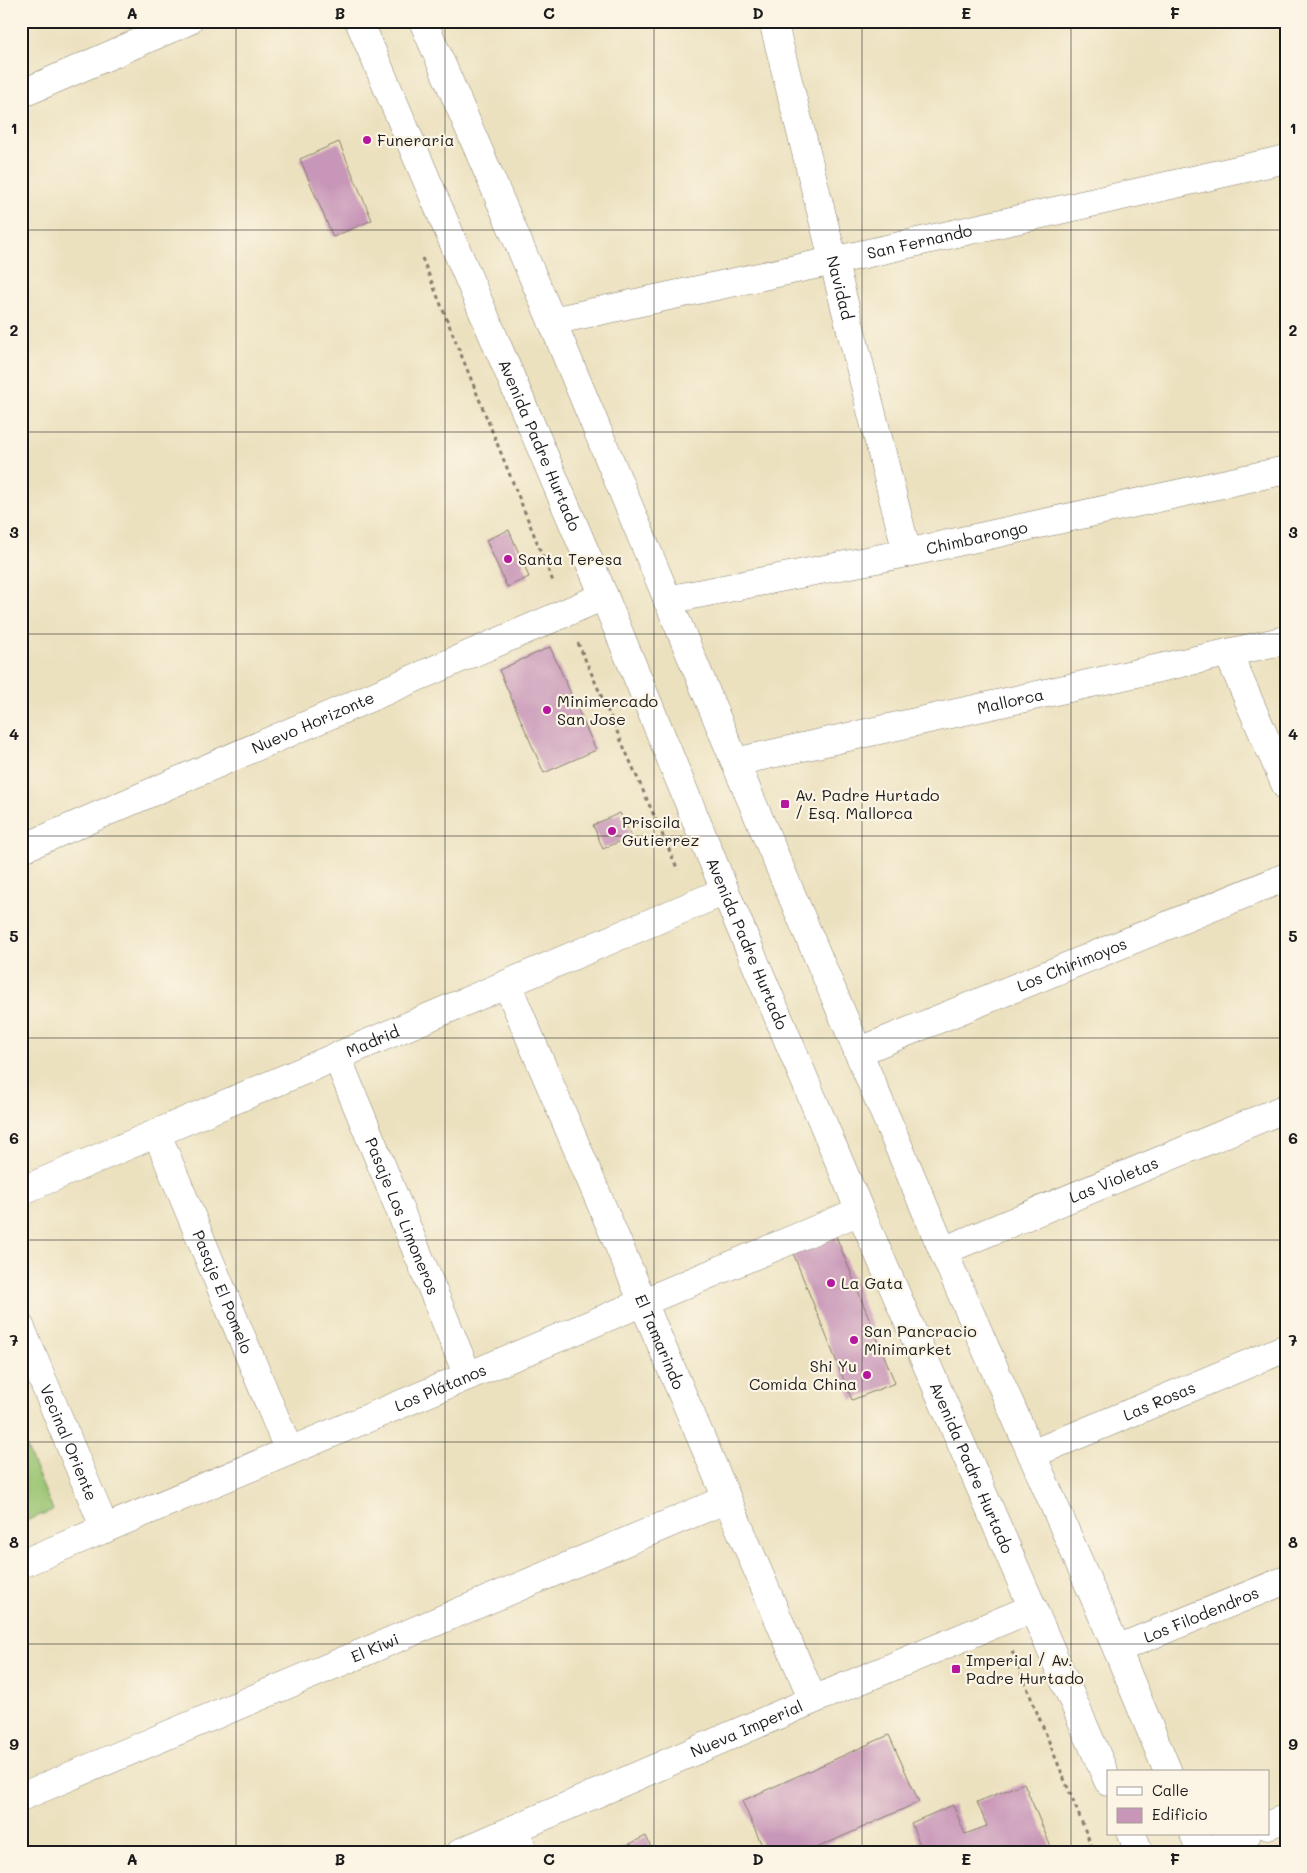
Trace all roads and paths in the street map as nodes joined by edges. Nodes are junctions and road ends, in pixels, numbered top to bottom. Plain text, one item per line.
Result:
1 (188, 21) edge
2 (359, 21) edge
3 (423, 21) edge
4 (773, 21) edge
5 (21, 94) edge
6 (1286, 159) edge
7 (833, 261) junction
8 (552, 321) junction
9 (1286, 470) edge
10 (906, 553) junction
11 (604, 596) junction
12 (667, 600) junction
13 (1286, 640) edge
14 (1228, 653) junction
15 (735, 762) junction
16 (1286, 786) edge
17 (21, 849) edge
18 (1286, 878) edge
19 (725, 891) junction
20 (507, 984) junction
21 (858, 1052) junction
22 (337, 1057) junction
23 (1286, 1108) edge
24 (157, 1134) junction
25 (21, 1191) edge
26 (860, 1211) junction
27 (942, 1251) junction
28 (643, 1302) junction
29 (21, 1328) edge
30 (1286, 1348) edge
31 (468, 1376) junction
32 (289, 1451) junction
33 (1032, 1454) junction
34 (727, 1499) junction
35 (105, 1528) junction
36 (21, 1564) edge
37 (1286, 1580) edge
38 (1033, 1608) junction
39 (1117, 1649) junction
40 (813, 1700) junction
41 (1167, 1770) edge
42 (1107, 1778) edge
43 (21, 1797) edge
44 (1286, 1818) edge
45 (1270, 1824) edge
46 (1133, 1836) edge
47 (1195, 1836) edge
48 (1242, 1836) edge
49 (519, 1840) edge
50 (461, 1852) edge
51 (1139, 1852) edge
52 (1203, 1852) edge

1 - 5 street
2 - 11 street, Avenida Padre Hurtado
3 - 8 street
4 - 7 street, Navidad
6 - 7 street, San Fernando
7 - 8 street, San Fernando
7 - 10 street, Navidad
8 - 12 street
9 - 10 street, Chimbarongo
10 - 12 street, Chimbarongo
11 - 17 street, Nuevo Horizonte
11 - 19 street, Avenida Padre Hurtado
12 - 15 street
13 - 14 street, Mallorca
14 - 15 street, Mallorca
14 - 16 street
15 - 21 street
18 - 21 street, Los Chirimoyos
19 - 20 street, Madrid
19 - 26 street, Avenida Padre Hurtado
20 - 22 street, Madrid
20 - 28 street, El Tamarindo
21 - 27 street
22 - 24 street, Madrid
22 - 31 street, Pasaje Los Limoneros
23 - 27 street, Las Violetas
24 - 25 street, Madrid
24 - 32 street, Pasaje El Pomelo
26 - 28 street, Los Plátanos
26 - 38 street, Avenida Padre Hurtado
27 - 33 street
28 - 31 street, Los Plátanos
28 - 34 street, El Tamarindo
29 - 35 street, Vecinal Oriente
30 - 33 street, Las Rosas
31 - 32 street, Los Plátanos
32 - 35 street, Los Plátanos
33 - 39 street
34 - 40 street, El Tamarindo
34 - 43 street, El Kiwi
35 - 36 street, Los Plátanos
37 - 39 street, Los Filodendros
38 - 40 street, Nueva Imperial
38 - 42 street, Avenida Padre Hurtado
39 - 41 street
40 - 49 street, Nueva Imperial
44 - 45 street
46 - 51 street
47 - 52 street
48 - 52 street
49 - 50 street, Nueva Imperial

